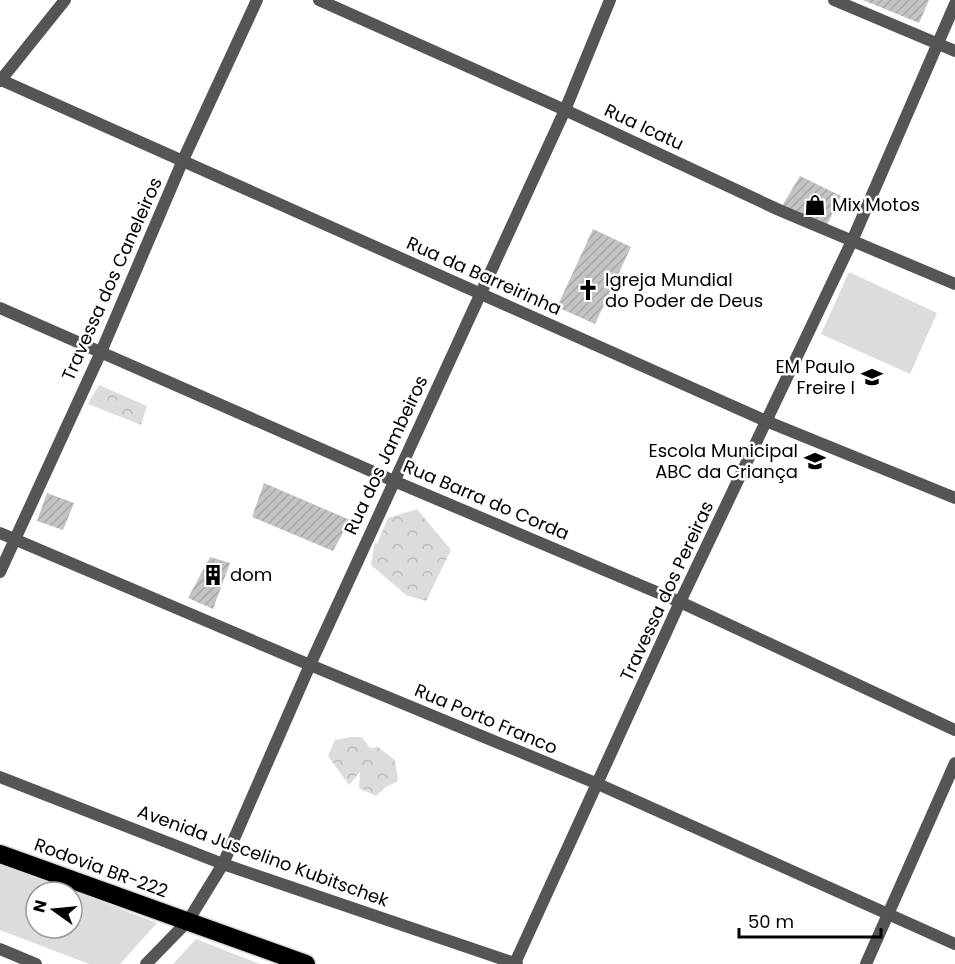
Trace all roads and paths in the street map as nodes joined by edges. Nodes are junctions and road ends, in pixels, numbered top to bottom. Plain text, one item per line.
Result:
1 (65, 0) edge
2 (257, 0) edge
3 (319, 0) edge
4 (610, 0) edge
5 (834, 0) edge
6 (955, 4) edge
7 (938, 43) junction
8 (955, 51) edge
9 (0, 80) edge
10 (565, 110) junction
11 (183, 160) junction
12 (852, 241) junction
13 (955, 284) edge
14 (479, 294) junction
15 (0, 308) edge
16 (100, 352) junction
17 (766, 421) junction
18 (394, 481) junction
19 (955, 498) edge
20 (0, 533) edge
21 (14, 540) junction
22 (0, 572) edge
23 (680, 602) junction
24 (310, 665) junction
25 (955, 730) edge
26 (955, 763) edge
27 (0, 777) edge
28 (598, 784) junction
29 (0, 854) edge
30 (222, 864) junction
31 (887, 915) junction
32 (188, 921) junction
33 (955, 944) edge
34 (0, 949) edge
35 (36, 964) edge
36 (146, 964) edge
37 (306, 964) edge
38 (516, 964) edge
39 (866, 964) edge

1 - 9 street
2 - 11 street, Travessa dos Caneleiros
3 - 10 street, Rua Icatu
4 - 10 street, Rua dos Jambeiros
5 - 7 street
6 - 7 street, Travessa dos Pereiras
7 - 8 street
7 - 12 street, Travessa dos Pereiras
9 - 11 street, Rua da Barreirinha
10 - 12 street, Rua Icatu
10 - 14 street, Rua dos Jambeiros
11 - 14 street, Rua da Barreirinha
11 - 16 street, Travessa dos Caneleiros
12 - 13 street, Rua Icatu
12 - 17 street, Travessa dos Pereiras
14 - 17 street, Rua da Barreirinha
14 - 18 street, Rua dos Jambeiros
15 - 16 street, Rua Barra do Corda
16 - 18 street, Rua Barra do Corda
16 - 21 street, Travessa dos Caneleiros
17 - 19 street, Rua da Barreirinha
17 - 23 street, Travessa dos Pereiras
18 - 23 street, Rua Barra do Corda
18 - 24 street, Rua dos Jambeiros
20 - 21 street, Rua Porto Franco
21 - 22 street, Travessa dos Caneleiros
21 - 24 street, Rua Porto Franco
23 - 25 street, Rua Barra do Corda
23 - 28 street, Travessa dos Pereiras
24 - 28 street, Rua Porto Franco
24 - 30 street, Rua dos Jambeiros
26 - 31 street
27 - 30 street, Avenida Juscelino Kubitschek
28 - 31 street, Rua Porto Franco
28 - 38 street, Travessa dos Pereiras
29 - 32 highway, Rodovia BR-222
30 - 32 street, Rua dos Jambeiros
30 - 38 street, Avenida Juscelino Kubitschek
31 - 33 street, Rua Porto Franco
31 - 39 street
32 - 36 street, Rua dos Jambeiros
32 - 37 highway, Rodovia BR-222
34 - 35 street

